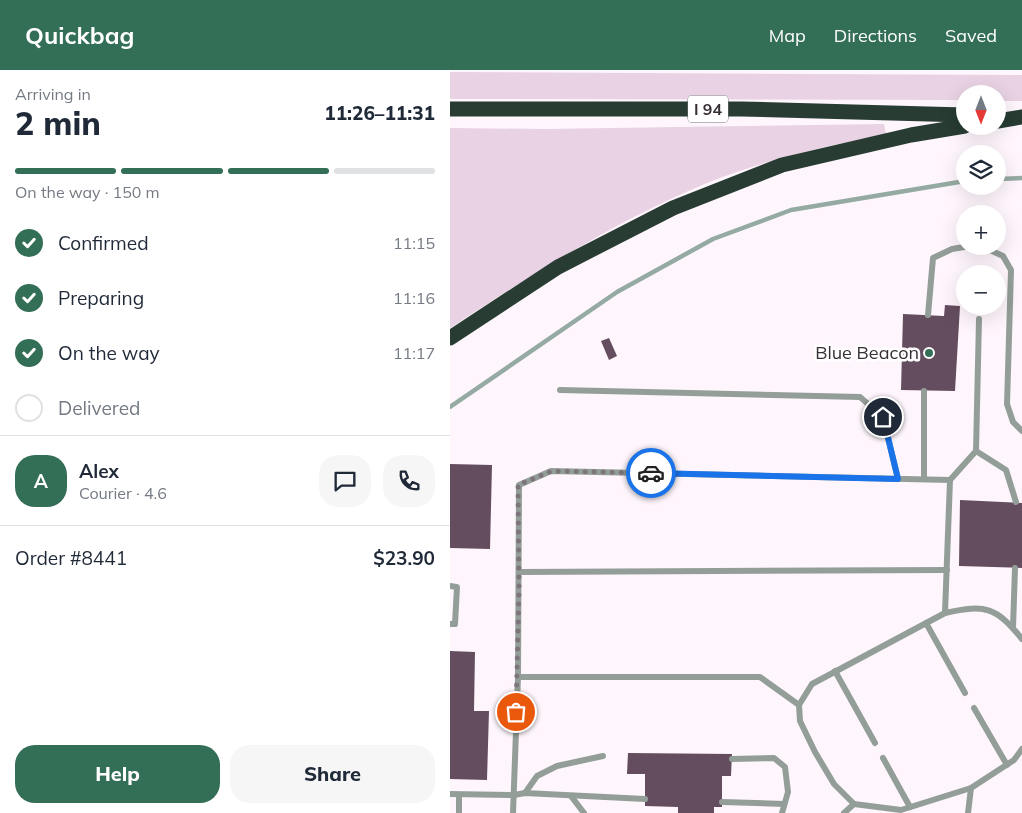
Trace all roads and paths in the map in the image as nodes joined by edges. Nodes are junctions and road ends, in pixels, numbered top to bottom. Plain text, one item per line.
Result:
1 (450, 109) edge
2 (956, 115) edge
3 (1006, 116) edge
4 (1022, 117) edge
5 (1006, 120) edge
6 (956, 128) edge
7 (956, 248) edge
8 (1001, 255) edge
9 (928, 315) dead end
10 (979, 319) dead end
11 (450, 338) edge
12 (560, 390) dead end
13 (924, 391) dead end
14 (1022, 431) edge
15 (976, 451) junction
16 (898, 479) junction
17 (924, 479) junction
18 (950, 480) junction
19 (1016, 502) dead end
20 (1014, 568) dead end
21 (947, 570) junction
22 (519, 572) junction
23 (450, 586) edge
24 (946, 613) junction
25 (926, 623) junction
26 (450, 624) edge
27 (1013, 628) junction
28 (1022, 639) edge
29 (835, 671) junction
30 (518, 677) junction
31 (965, 693) dead end
32 (799, 704) junction
33 (974, 708) dead end
34 (875, 744) dead end
35 (1022, 749) edge
36 (603, 756) dead end
37 (883, 758) dead end
38 (732, 759) dead end
39 (1007, 765) junction
40 (971, 788) junction
41 (525, 793) junction
42 (450, 794) edge
43 (459, 794) junction
44 (514, 795) junction
45 (571, 796) junction
46 (645, 799) dead end
47 (722, 802) dead end
48 (784, 804) junction
49 (854, 804) junction
50 (910, 807) junction
51 (459, 813) edge
52 (513, 813) edge
53 (584, 813) edge
54 (782, 813) edge
55 (844, 813) edge
56 (968, 813) edge

1 - 2 highway, I 94
3 - 4 highway
4 - 5 highway
6 - 11 highway
7 - 9 lane
8 - 14 lane
10 - 15 lane
12 - 16 lane
13 - 17 lane
15 - 18 lane
15 - 19 lane
16 - 17 lane
16 - 22 lane
17 - 18 lane
18 - 21 lane
20 - 27 lane
21 - 22 lane
21 - 24 lane
22 - 30 lane
23 - 26 lane
24 - 25 lane
24 - 27 lane
25 - 29 lane
25 - 31 lane
27 - 28 lane
29 - 32 lane
29 - 34 lane
30 - 32 lane
30 - 44 lane
32 - 49 lane
33 - 39 lane
35 - 39 lane
36 - 41 lane
37 - 50 lane
38 - 48 lane
39 - 40 lane
40 - 50 lane
40 - 56 lane
41 - 44 lane
41 - 45 lane
42 - 43 lane
43 - 44 lane
43 - 51 lane
44 - 52 lane
45 - 46 lane
45 - 53 lane
47 - 48 lane
48 - 54 lane
49 - 50 lane
49 - 55 lane

